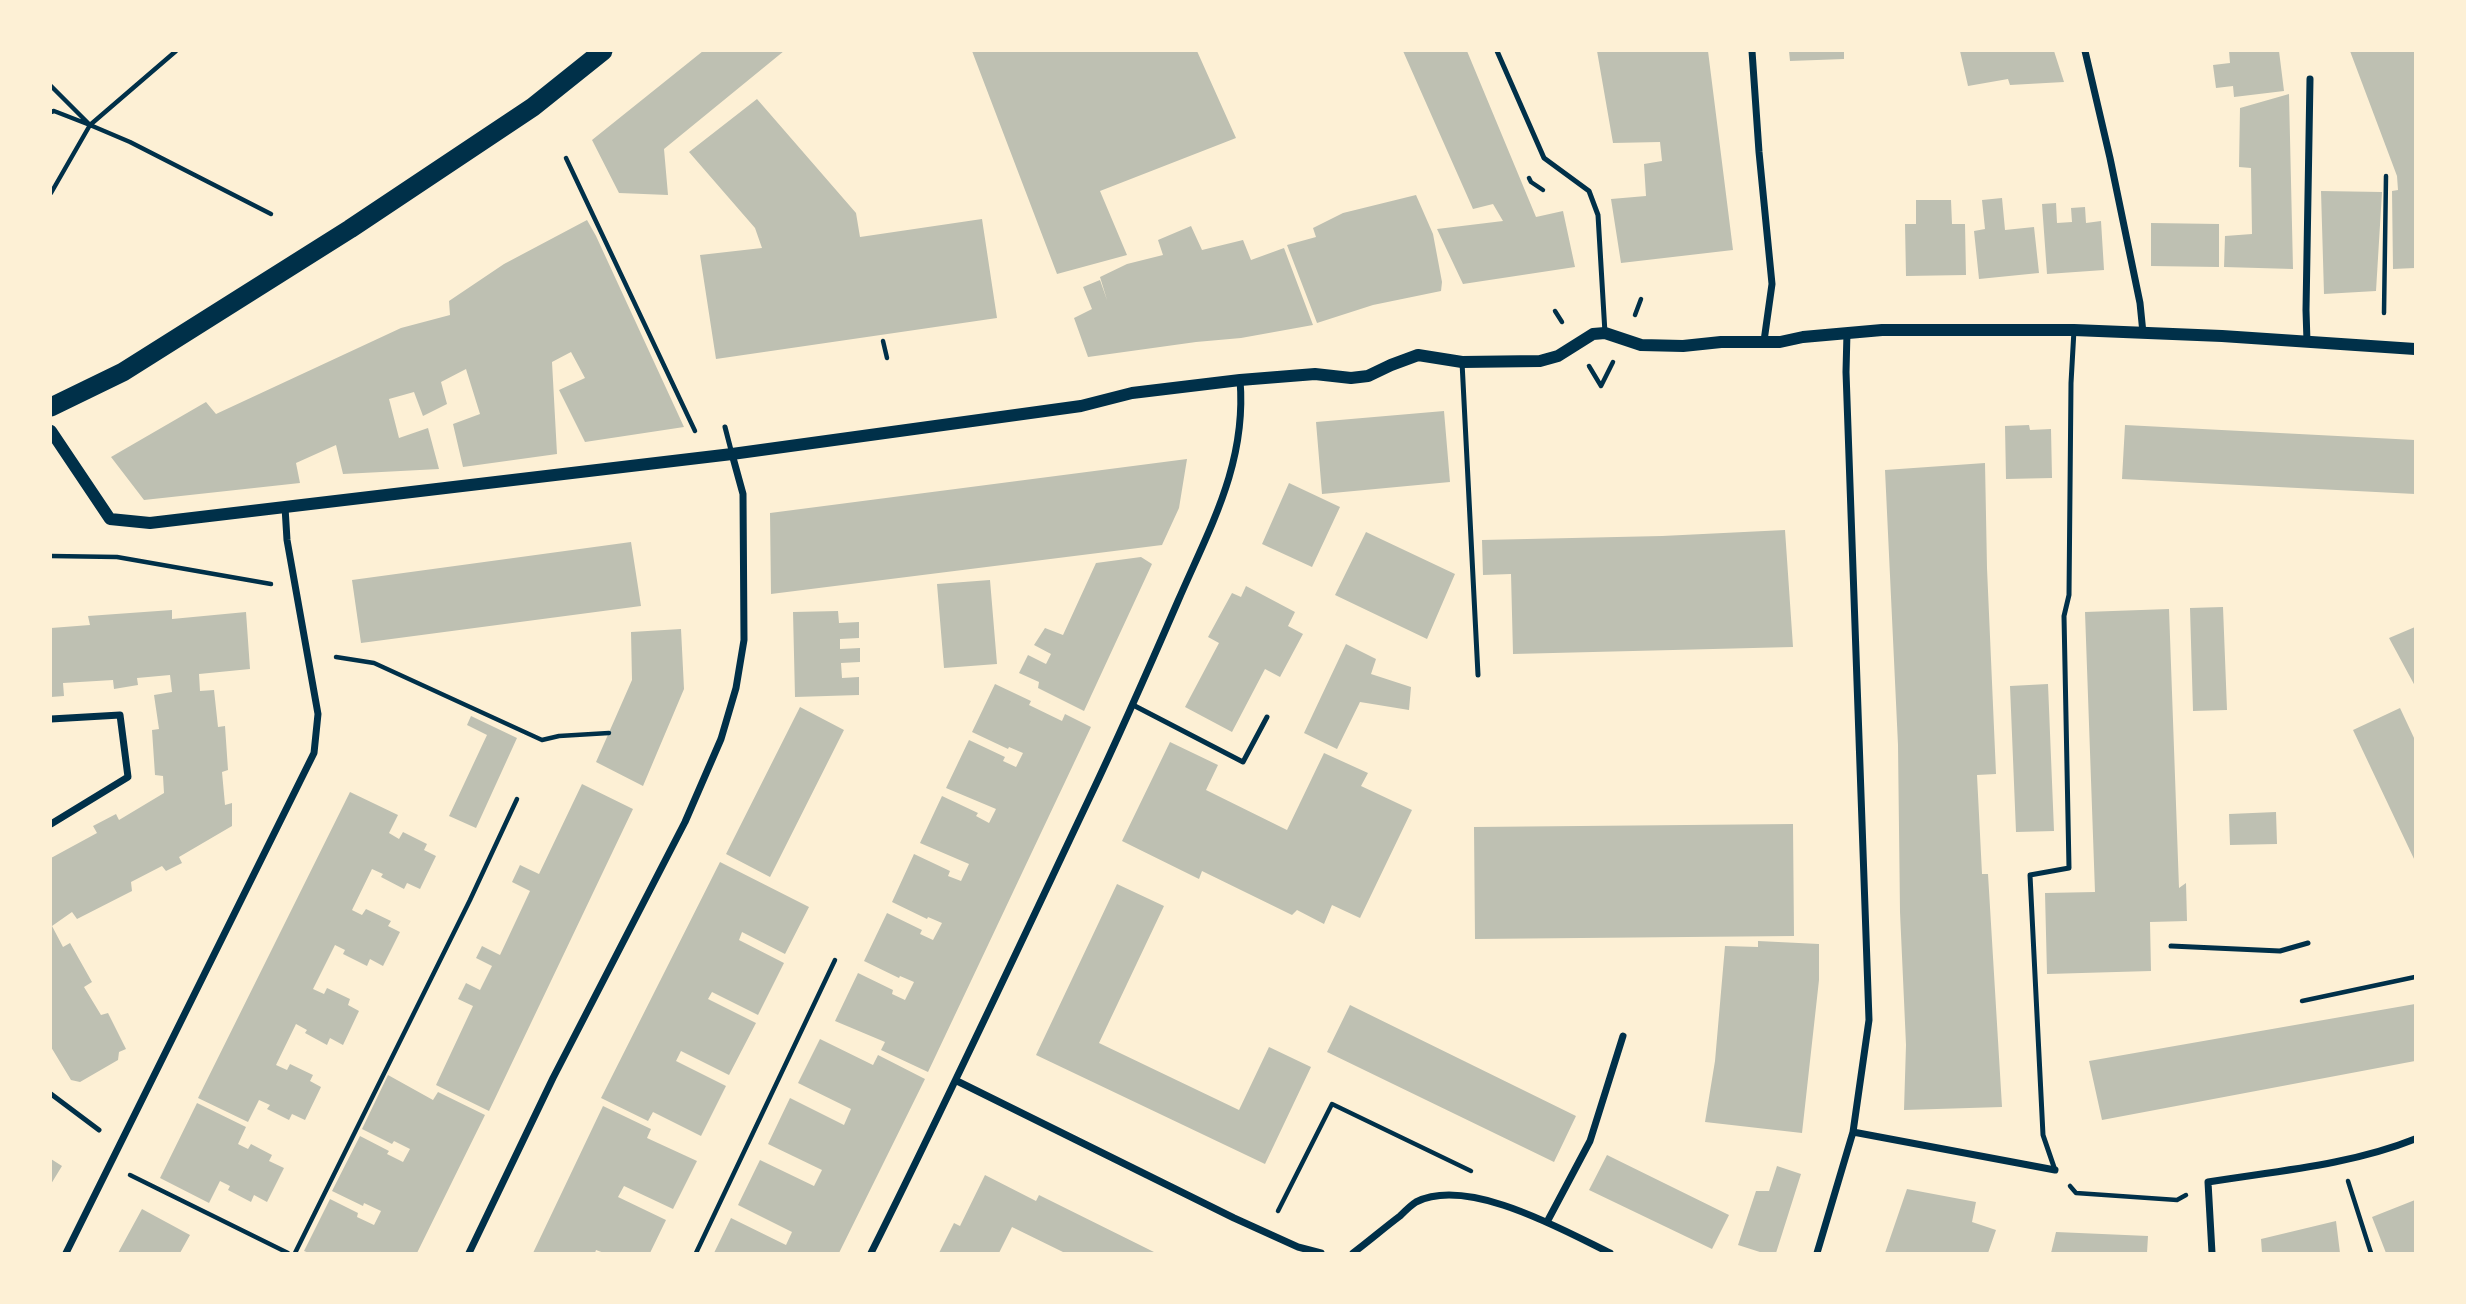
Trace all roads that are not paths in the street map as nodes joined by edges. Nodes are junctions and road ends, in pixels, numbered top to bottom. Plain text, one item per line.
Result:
1 (603, 51) edge
2 (1497, 51) edge
3 (1752, 51) edge
4 (2085, 51) edge
5 (2310, 79) dead end
6 (2074, 330) junction
7 (1847, 332) junction
8 (1605, 333) junction
9 (2143, 333) junction
10 (1764, 341) junction
11 (2307, 342) junction
12 (2415, 349) edge
13 (1462, 362) junction
14 (1240, 380) junction
15 (51, 407) edge
16 (725, 427) dead end
17 (51, 431) edge
18 (732, 454) junction
19 (285, 507) junction
20 (1478, 675) dead end
21 (1133, 705) junction
22 (1267, 718) dead end
23 (51, 719) edge
24 (51, 824) edge
25 (2308, 943) dead end
26 (2171, 946) dead end
27 (1623, 1036) dead end
28 (957, 1081) junction
29 (51, 1094) edge
30 (99, 1130) dead end
31 (1853, 1132) junction
32 (2415, 1139) edge
33 (2055, 1170) joint
34 (1547, 1222) junction
35 (66, 1253) edge
36 (469, 1253) edge
37 (871, 1253) edge
38 (1321, 1253) edge
39 (1353, 1253) edge
40 (1610, 1253) edge
41 (1817, 1253) edge
42 (2212, 1253) edge

1 - 15 highway
2 - 8 lane
3 - 10 street
4 - 9 street
5 - 11 street
6 - 7 street
6 - 9 street
6 - 33 lane
7 - 10 street
7 - 31 street
8 - 10 street
8 - 13 street
9 - 11 street
11 - 12 street
13 - 14 street
13 - 20 lane
14 - 18 street
14 - 21 street
16 - 18 lane
17 - 19 street
18 - 19 street
18 - 36 street
19 - 35 street
21 - 22 lane
21 - 28 street
23 - 24 street
25 - 26 lane
27 - 34 street
28 - 37 street
28 - 38 street
29 - 30 lane
31 - 33 street
31 - 41 street
32 - 42 street
34 - 39 street
34 - 40 street

